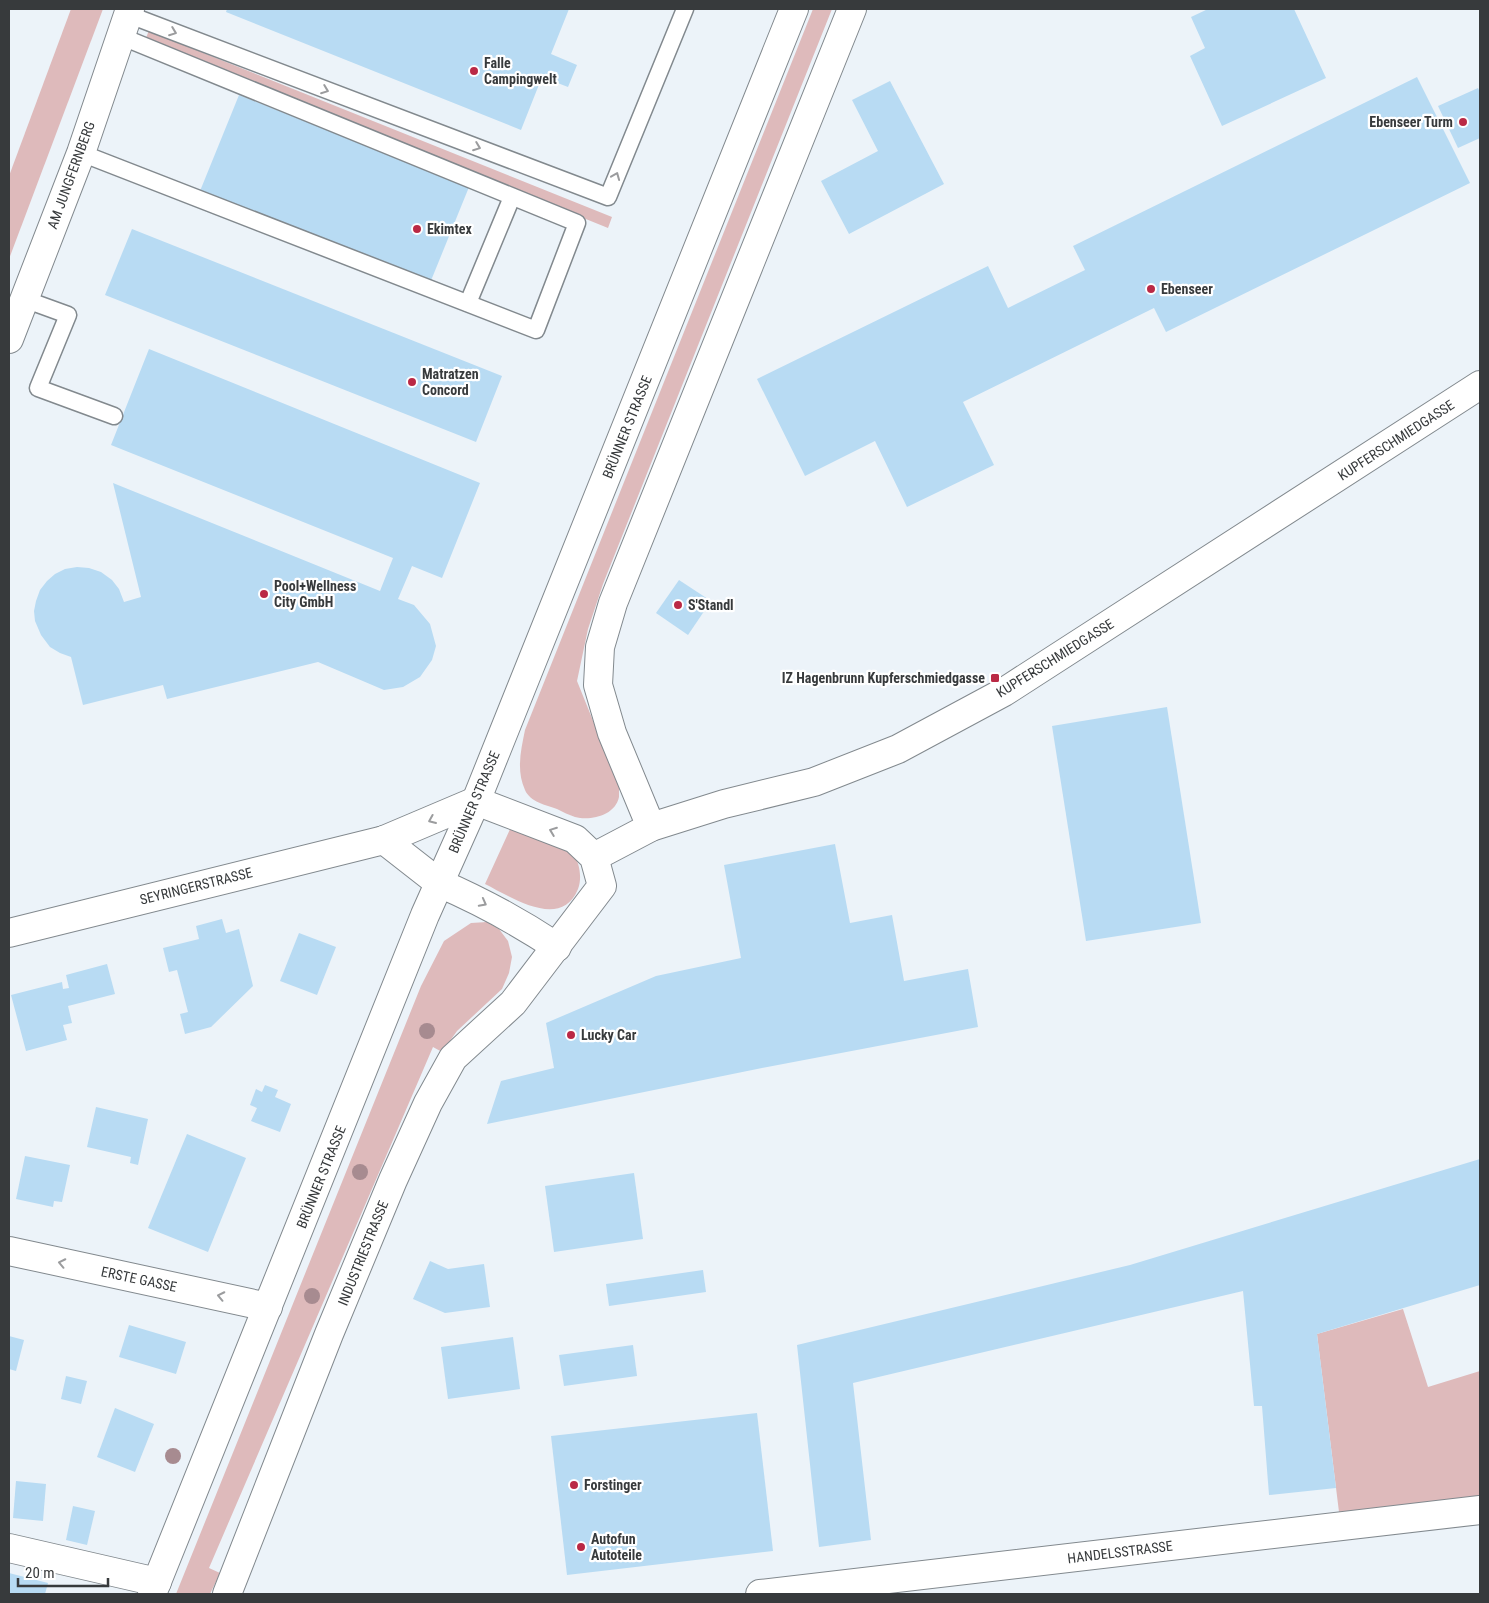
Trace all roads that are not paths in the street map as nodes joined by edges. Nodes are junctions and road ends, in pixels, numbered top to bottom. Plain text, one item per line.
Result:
1 (685, 9) edge
2 (794, 9) edge
3 (852, 9) edge
4 (126, 20) edge
5 (81, 153) junction
6 (512, 197) junction
7 (24, 300) junction
8 (468, 303) junction
9 (9, 339) edge
10 (1480, 385) edge
11 (114, 416) dead end
12 (476, 801) junction
13 (651, 828) junction
14 (384, 840) junction
15 (594, 857) junction
16 (439, 883) junction
17 (9, 933) edge
18 (557, 947) junction
19 (9, 1251) edge
20 (268, 1306) junction
21 (1480, 1510) edge
22 (9, 1548) edge
23 (154, 1588) edge
24 (227, 1594) edge
25 (760, 1594) edge

4 -> 1 lane
2 - 12 street, BRÜNNER STRASSE
3 - 13 street
4 - 5 street, AM JUNGFERNBERG
4 - 6 lane
5 - 7 street, AM JUNGFERNBERG
5 - 8 lane
6 - 8 lane
6 - 8 lane
7 - 9 street, AM JUNGFERNBERG
7 - 11 lane
10 - 13 street, KUPFERSCHMIEDGASSE
12 -> 14 street, SEYRINGERSTRASSE
15 -> 12 street
12 - 16 street, BRÜNNER STRASSE
13 - 15 street, KUPFERSCHMIEDGASSE
14 - 16 street
14 - 17 street, SEYRINGERSTRASSE
15 - 18 street
16 -> 18 street
16 - 20 street, BRÜNNER STRASSE
18 - 24 street, INDUSTRIESTRASSE
20 -> 19 street, ERSTE GASSE
20 - 23 street, BRÜNNER STRASSE
21 - 25 street, HANDELSSTRASSE
22 - 23 street

